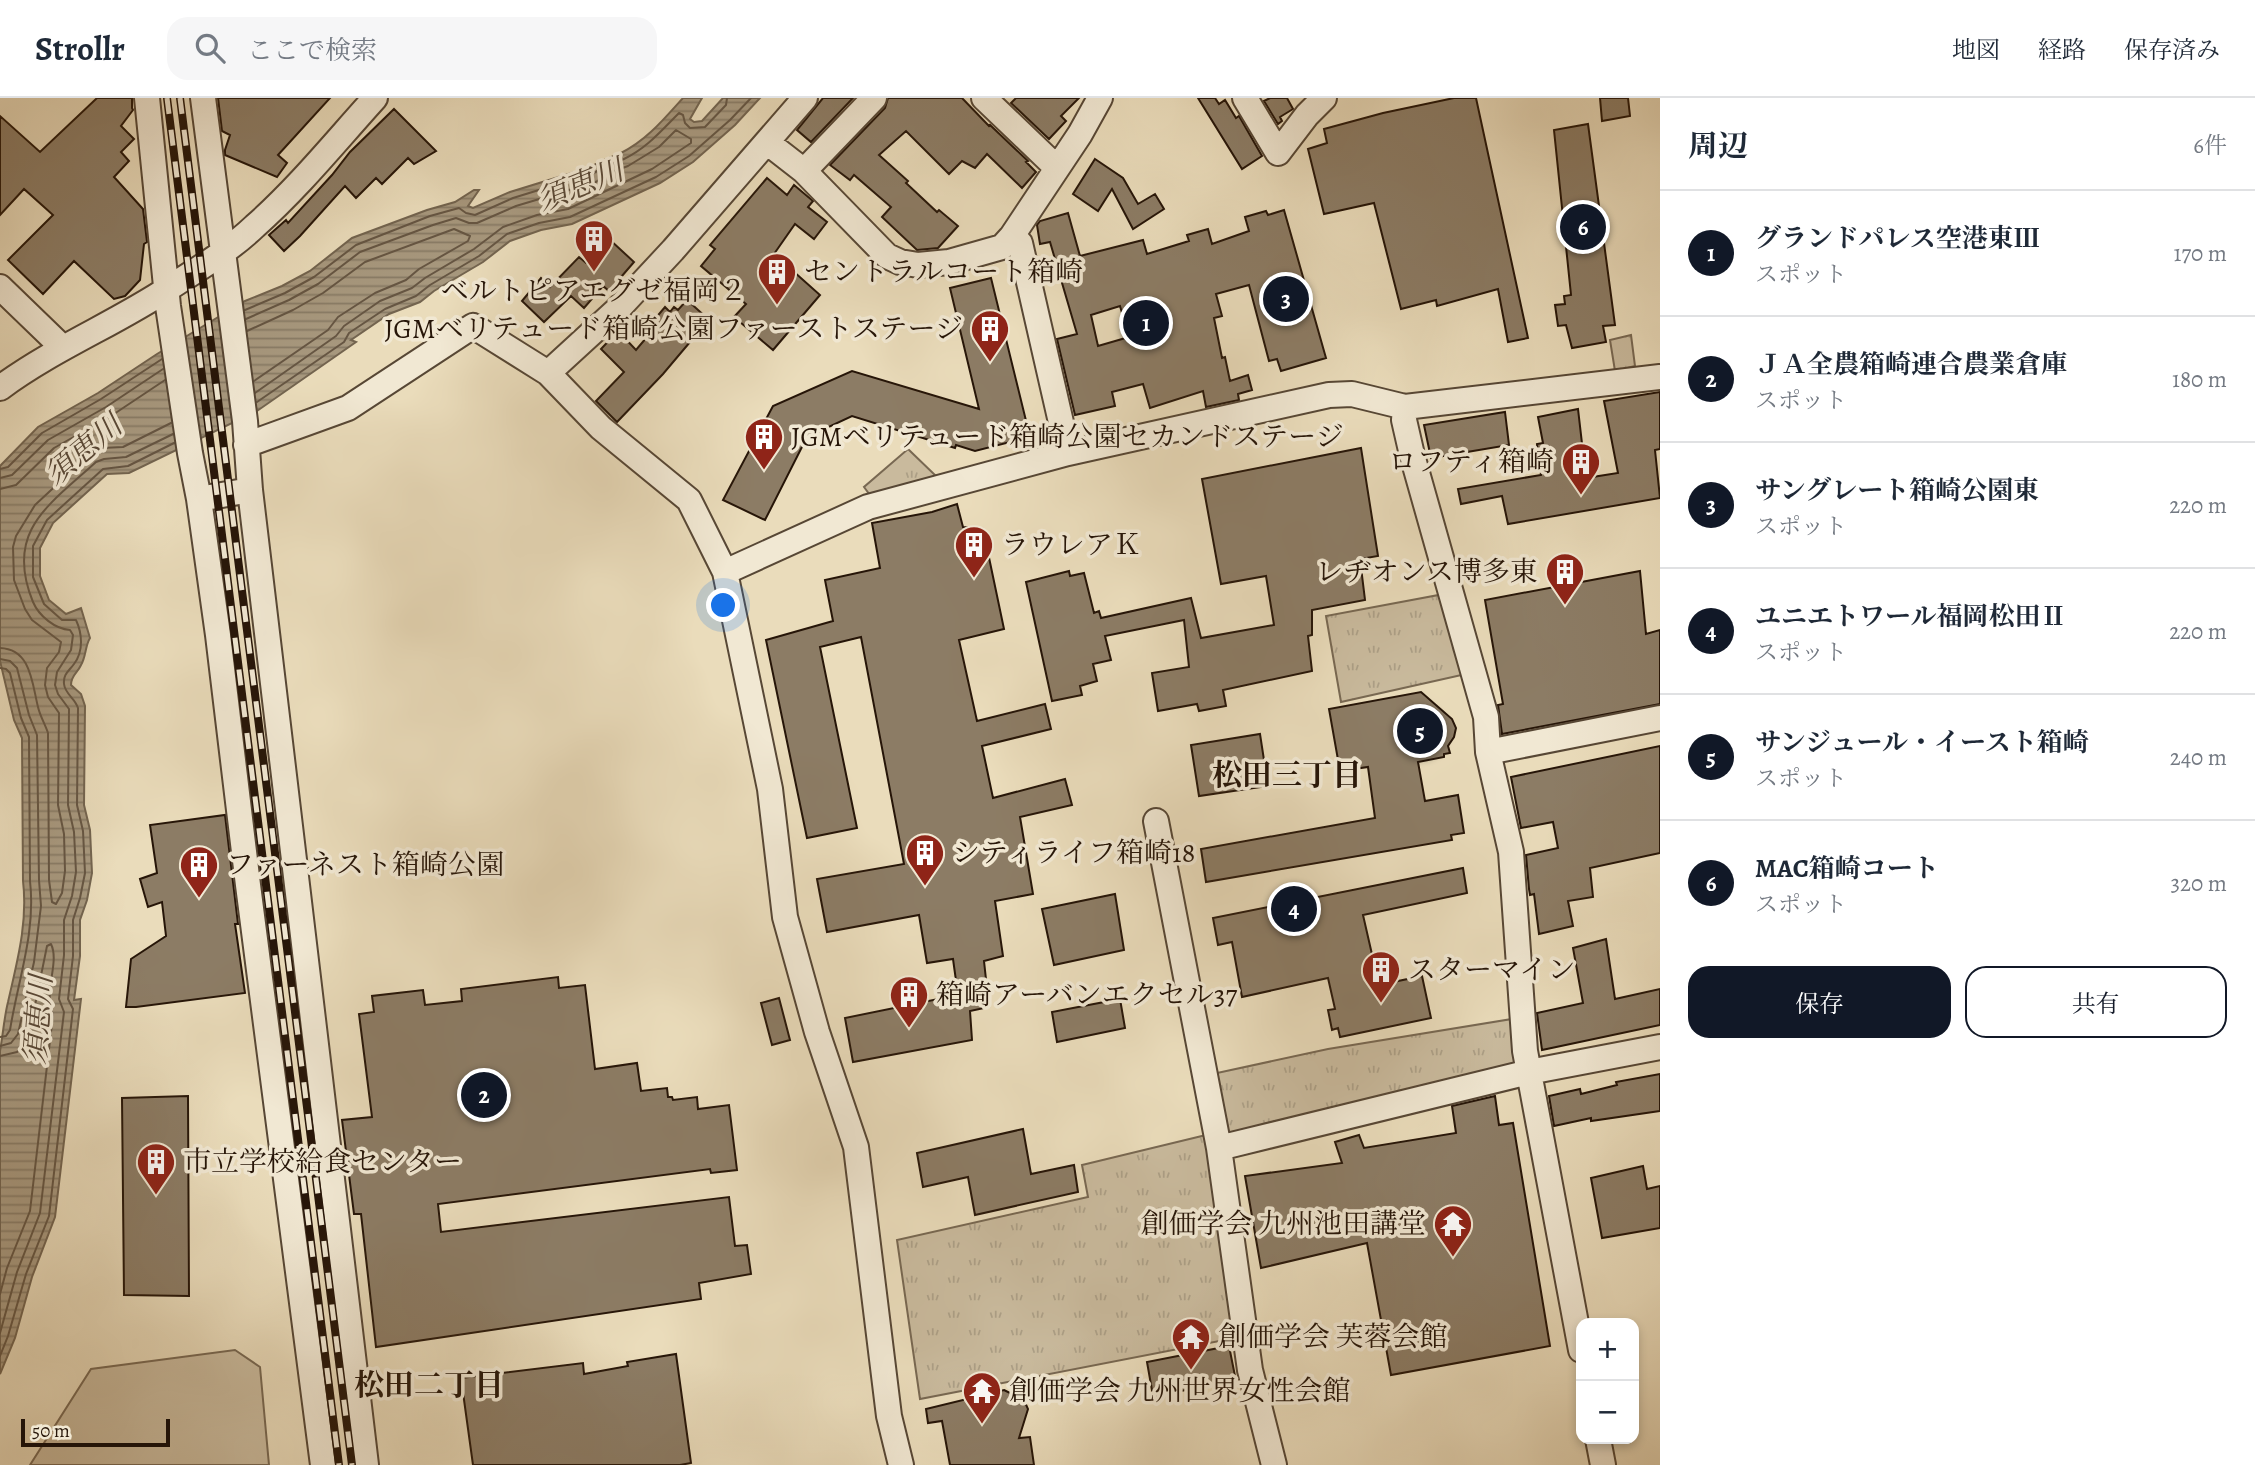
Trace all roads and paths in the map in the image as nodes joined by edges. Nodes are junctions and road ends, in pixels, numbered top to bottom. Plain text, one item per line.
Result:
1 (147, 98) edge
2 (203, 98) edge
3 (375, 98) edge
4 (805, 98) edge
5 (874, 98) edge
6 (984, 98) edge
7 (1100, 98) edge
8 (1245, 98) edge
9 (1324, 98) edge
10 (768, 143) junction
11 (1057, 167) junction
12 (804, 171) junction
13 (1012, 236) junction
14 (225, 261) junction
15 (0, 287) edge
16 (167, 298) junction
17 (62, 347) junction
18 (548, 373) junction
19 (1660, 377) edge
20 (0, 388) edge
21 (1405, 407) junction
22 (245, 433) junction
23 (1068, 453) junction
24 (250, 490) junction
25 (200, 499) junction
26 (725, 572) junction
27 (1660, 718) edge
28 (1488, 752) junction
29 (1156, 821) dead end
30 (1660, 1047) edge
31 (1529, 1072) junction
32 (1219, 1148) junction
33 (1576, 1323) edge
34 (1599, 1444) edge
35 (1269, 1464) edge
36 (323, 1465) edge
37 (366, 1465) edge
38 (901, 1465) edge
39 (1603, 1465) edge

1 - 16 street
2 - 14 street
3 - 14 street
4 - 10 street
5 - 12 street
6 - 11 street
7 - 11 street
8 - 9 street
10 - 12 street
10 - 18 street
11 - 13 street
12 - 13 street
13 - 23 street
14 - 16 street
14 - 22 street
15 - 17 street
16 - 17 street
16 - 25 street
17 - 20 street
18 - 22 street
18 - 26 street
19 - 21 street
21 - 23 street
21 - 28 street
22 - 24 street
23 - 26 street
24 - 25 street
24 - 37 street
25 - 36 street
26 - 38 street
27 - 28 street
28 - 31 street
29 - 32 street
30 - 31 street
31 - 32 street
31 - 33 street
32 - 35 street
34 - 39 street

